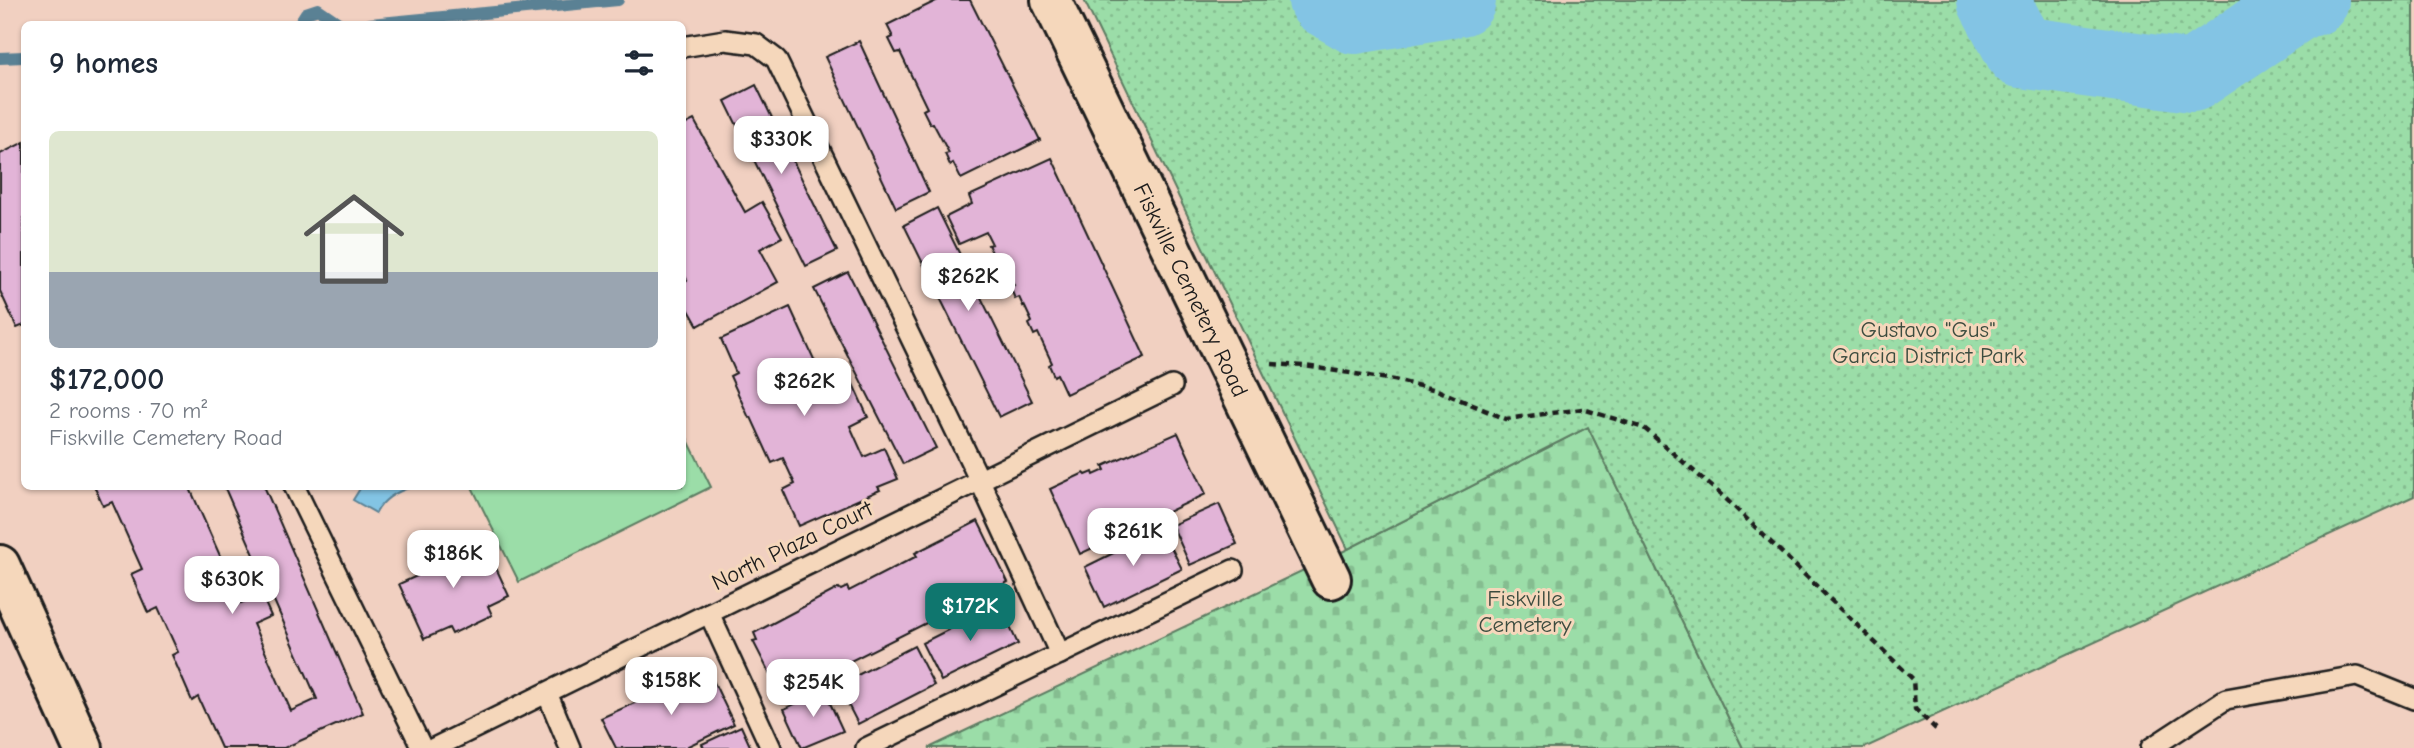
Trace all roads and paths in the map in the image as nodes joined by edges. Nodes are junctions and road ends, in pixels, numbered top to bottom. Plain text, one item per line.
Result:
1 (1051, 0) edge
2 (686, 46) edge
3 (1226, 361) junction
4 (1172, 386) dead end
5 (980, 481) junction
6 (296, 490) edge
7 (0, 565) edge
8 (1233, 570) dead end
9 (1331, 579) dead end
10 (709, 613) junction
11 (1060, 654) junction
12 (547, 693) junction
13 (2414, 699) edge
14 (1936, 729) dead end
15 (83, 748) edge
16 (422, 748) edge
17 (434, 748) edge
18 (570, 748) edge
19 (771, 748) edge
20 (866, 748) edge
21 (2151, 748) edge

1 - 3 street, Fiskville Cemetery Road
2 - 5 lane
3 - 9 street, Fiskville Cemetery Road
3 - 14 path
4 - 5 lane, North Plaza Court
5 - 10 lane, North Plaza Court
5 - 11 lane
6 - 16 lane
7 - 15 street
8 - 11 lane
10 - 12 lane, North Plaza Court
10 - 19 lane
11 - 20 lane
12 - 17 lane, North Plaza Court
12 - 18 lane
13 - 21 lane

